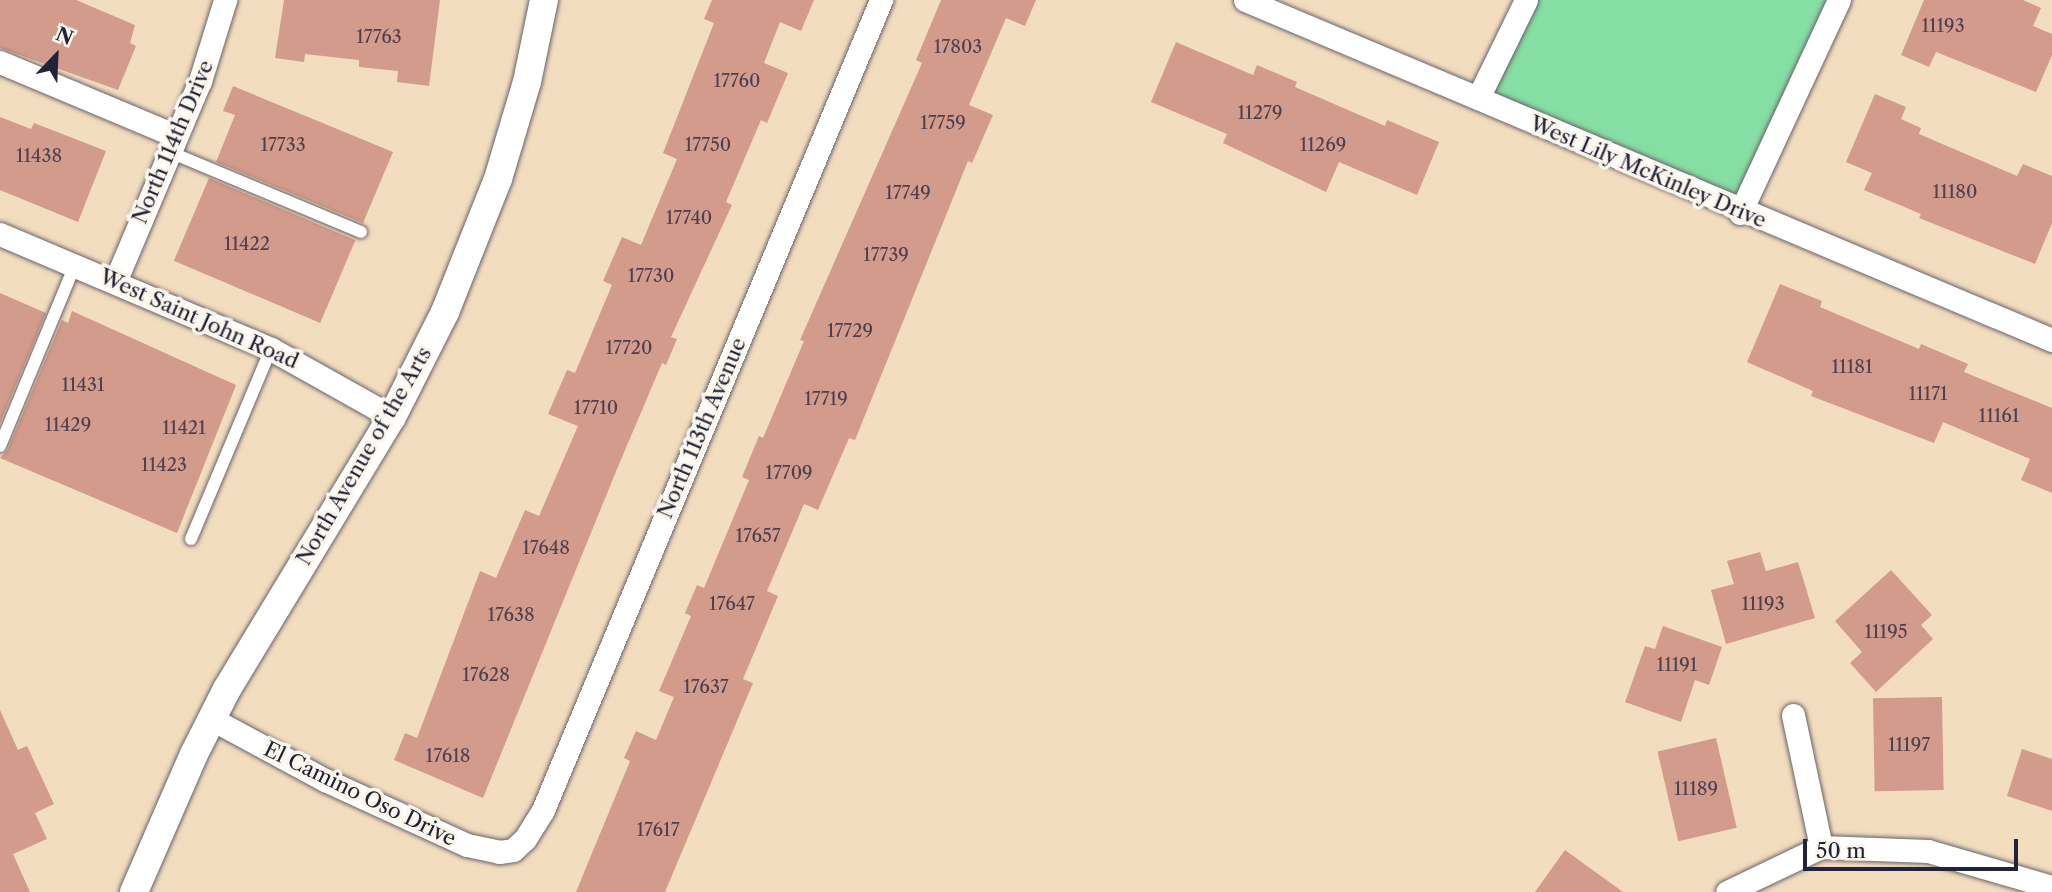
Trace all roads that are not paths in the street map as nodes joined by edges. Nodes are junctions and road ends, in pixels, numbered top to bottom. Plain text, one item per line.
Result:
1 (225, 0) edge
2 (544, 0) edge
3 (881, 0) edge
4 (1245, 0) edge
5 (1526, 0) edge
6 (1839, 0) edge
7 (0, 62) edge
8 (1478, 98) junction
9 (173, 144) junction
10 (1740, 212) junction
11 (361, 232) dead end
12 (0, 234) edge
13 (75, 265) junction
14 (115, 282) junction
15 (2052, 340) edge
16 (271, 349) junction
17 (392, 417) junction
18 (0, 446) edge
19 (191, 539) dead end
20 (1793, 715) dead end
21 (212, 719) junction
22 (1821, 847) junction
23 (513, 850) joint
24 (2052, 887) edge
25 (134, 892) edge
26 (1727, 892) edge

1 - 9 street, North 114th Drive
2 - 17 street, North Avenue of the Arts
3 - 23 street, North 113th Avenue
4 - 8 street, West Lily McKinley Drive
5 - 8 street
6 - 10 street
7 - 9 street
8 - 10 street, West Lily McKinley Drive
9 - 11 lane
9 - 14 street, North 114th Drive
10 - 15 street, West Lily McKinley Drive
12 - 13 street, West Saint John Road
13 - 14 street, West Saint John Road
13 - 18 lane
14 - 16 street, West Saint John Road
16 - 17 street, West Saint John Road
16 - 19 lane
17 - 21 street, North Avenue of the Arts
20 - 22 street
21 - 23 street, El Camino Oso Drive
21 - 25 street, North Avenue of the Arts
22 - 24 street
22 - 26 street

